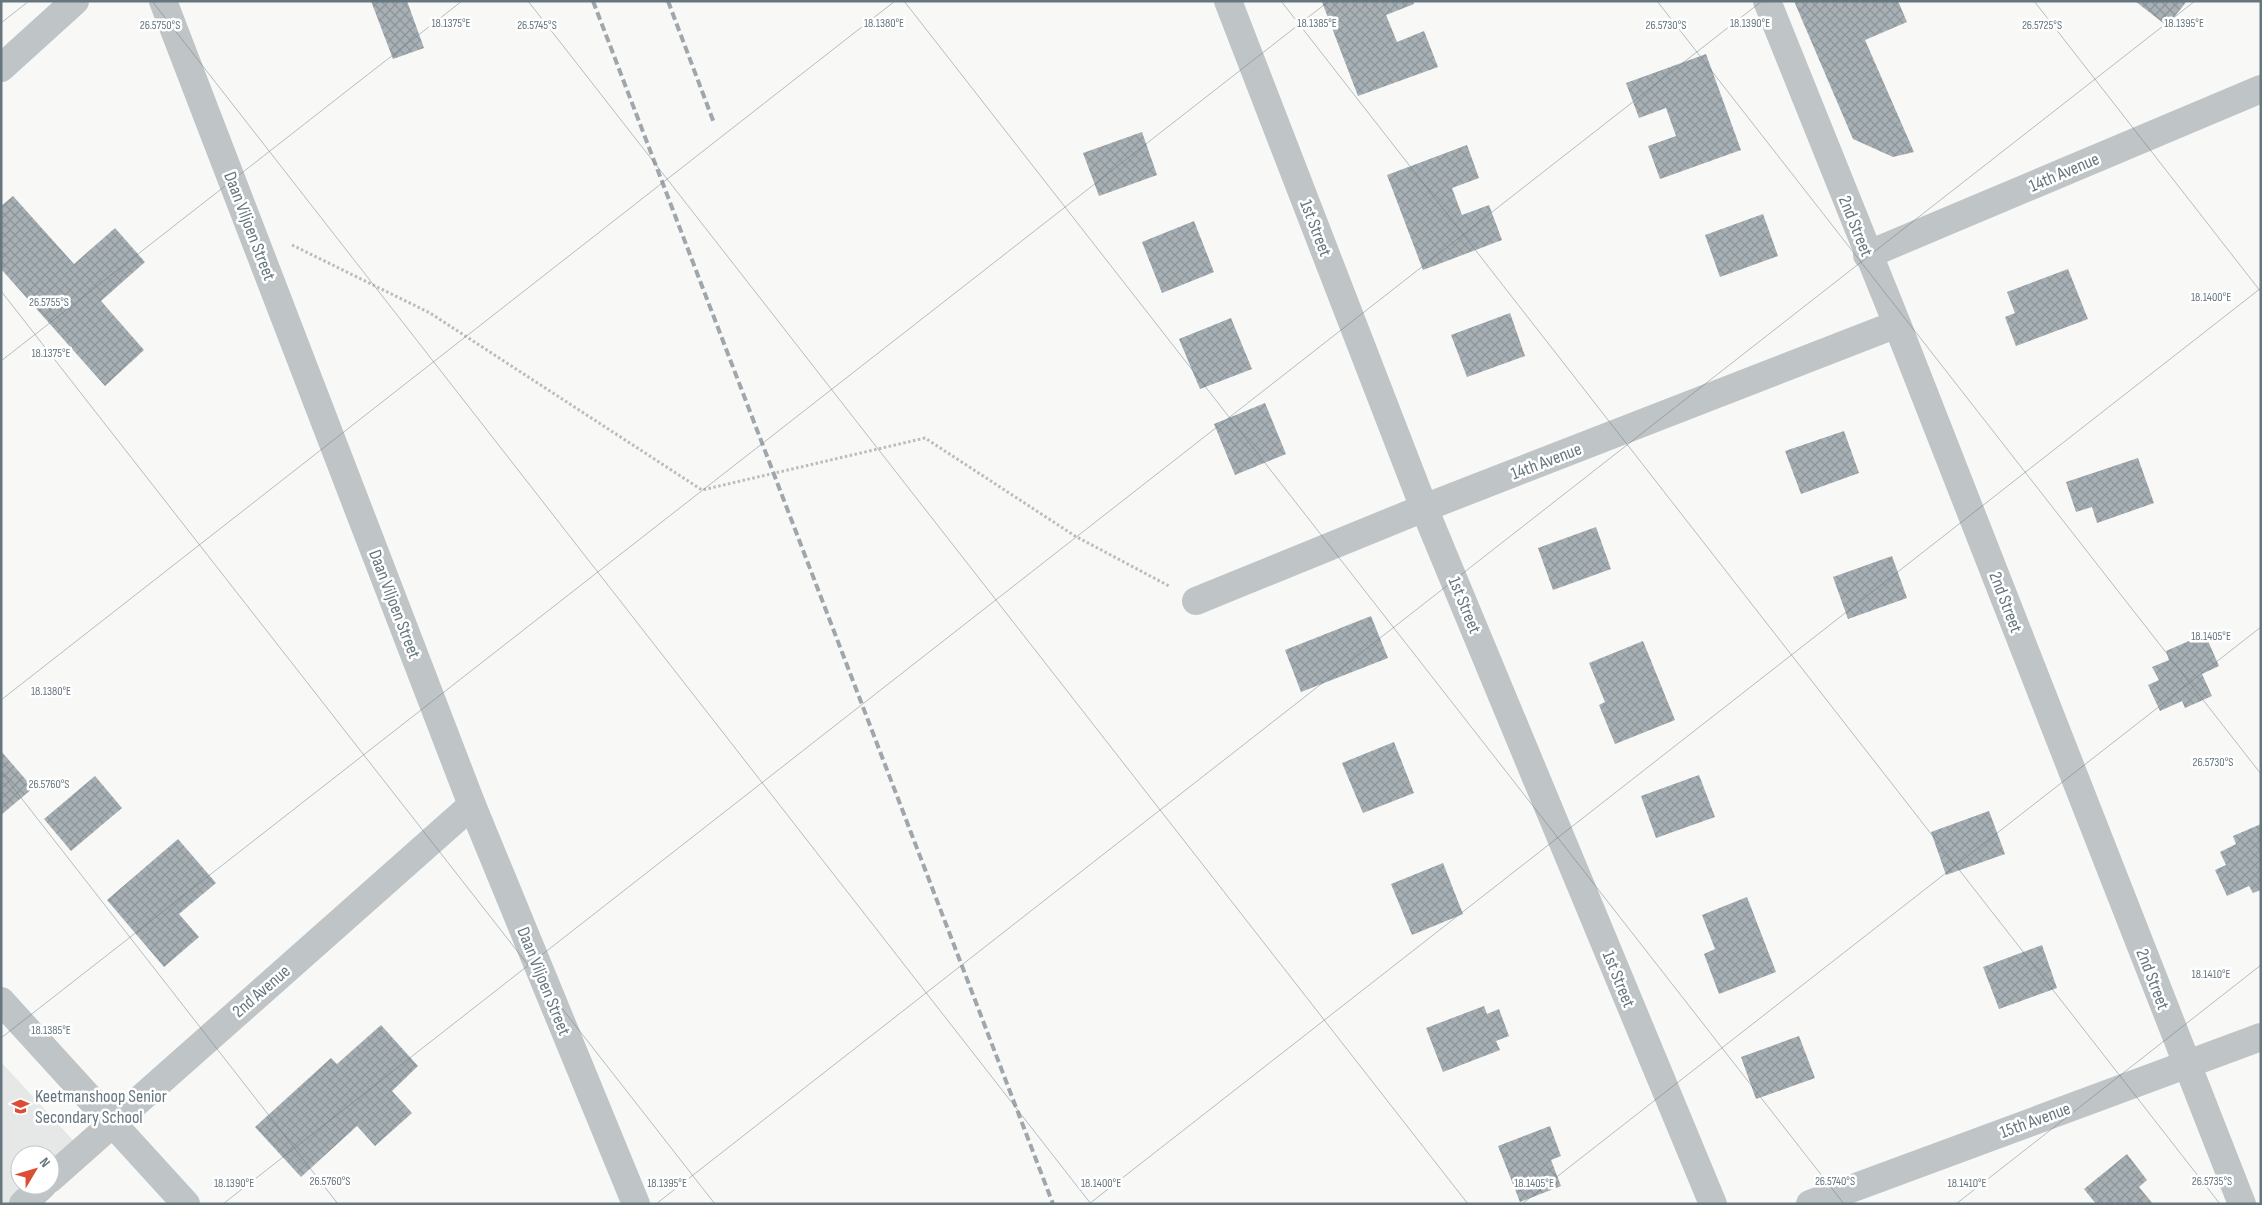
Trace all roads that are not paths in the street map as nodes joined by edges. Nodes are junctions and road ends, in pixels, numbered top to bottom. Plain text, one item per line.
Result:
1 (76, 1) edge
2 (163, 1) edge
3 (1228, 1) edge
4 (1767, 1) edge
5 (1, 68) edge
6 (2261, 89) edge
7 (1867, 255) junction
8 (1897, 324) junction
9 (1424, 508) junction
10 (1196, 601) road end
11 (472, 805) junction
12 (1, 1001) edge
13 (2261, 1036) edge
14 (2186, 1064) junction
15 (112, 1122) junction
16 (60, 1170) edge
17 (32, 1195) edge
18 (23, 1204) edge
19 (186, 1204) edge
20 (636, 1204) edge
21 (1712, 1204) edge
22 (1810, 1204) edge
23 (2242, 1204) edge

1 - 5 street
2 - 11 street, Daan Viljoen Street
3 - 9 street, 1st Street
4 - 7 street, 2nd Street
6 - 7 street, 14th Avenue
7 - 8 street, 2nd Street
8 - 9 street, 14th Avenue
8 - 14 street, 2nd Street
9 - 10 street, 14th Avenue
9 - 21 street, 1st Street
11 - 15 street, 2nd Avenue
11 - 20 street, Daan Viljoen Street
12 - 15 street
13 - 14 street, 15th Avenue
14 - 22 street, 15th Avenue
14 - 23 street, 2nd Street
15 - 16 street, 2nd Avenue
15 - 19 street
17 - 18 street

